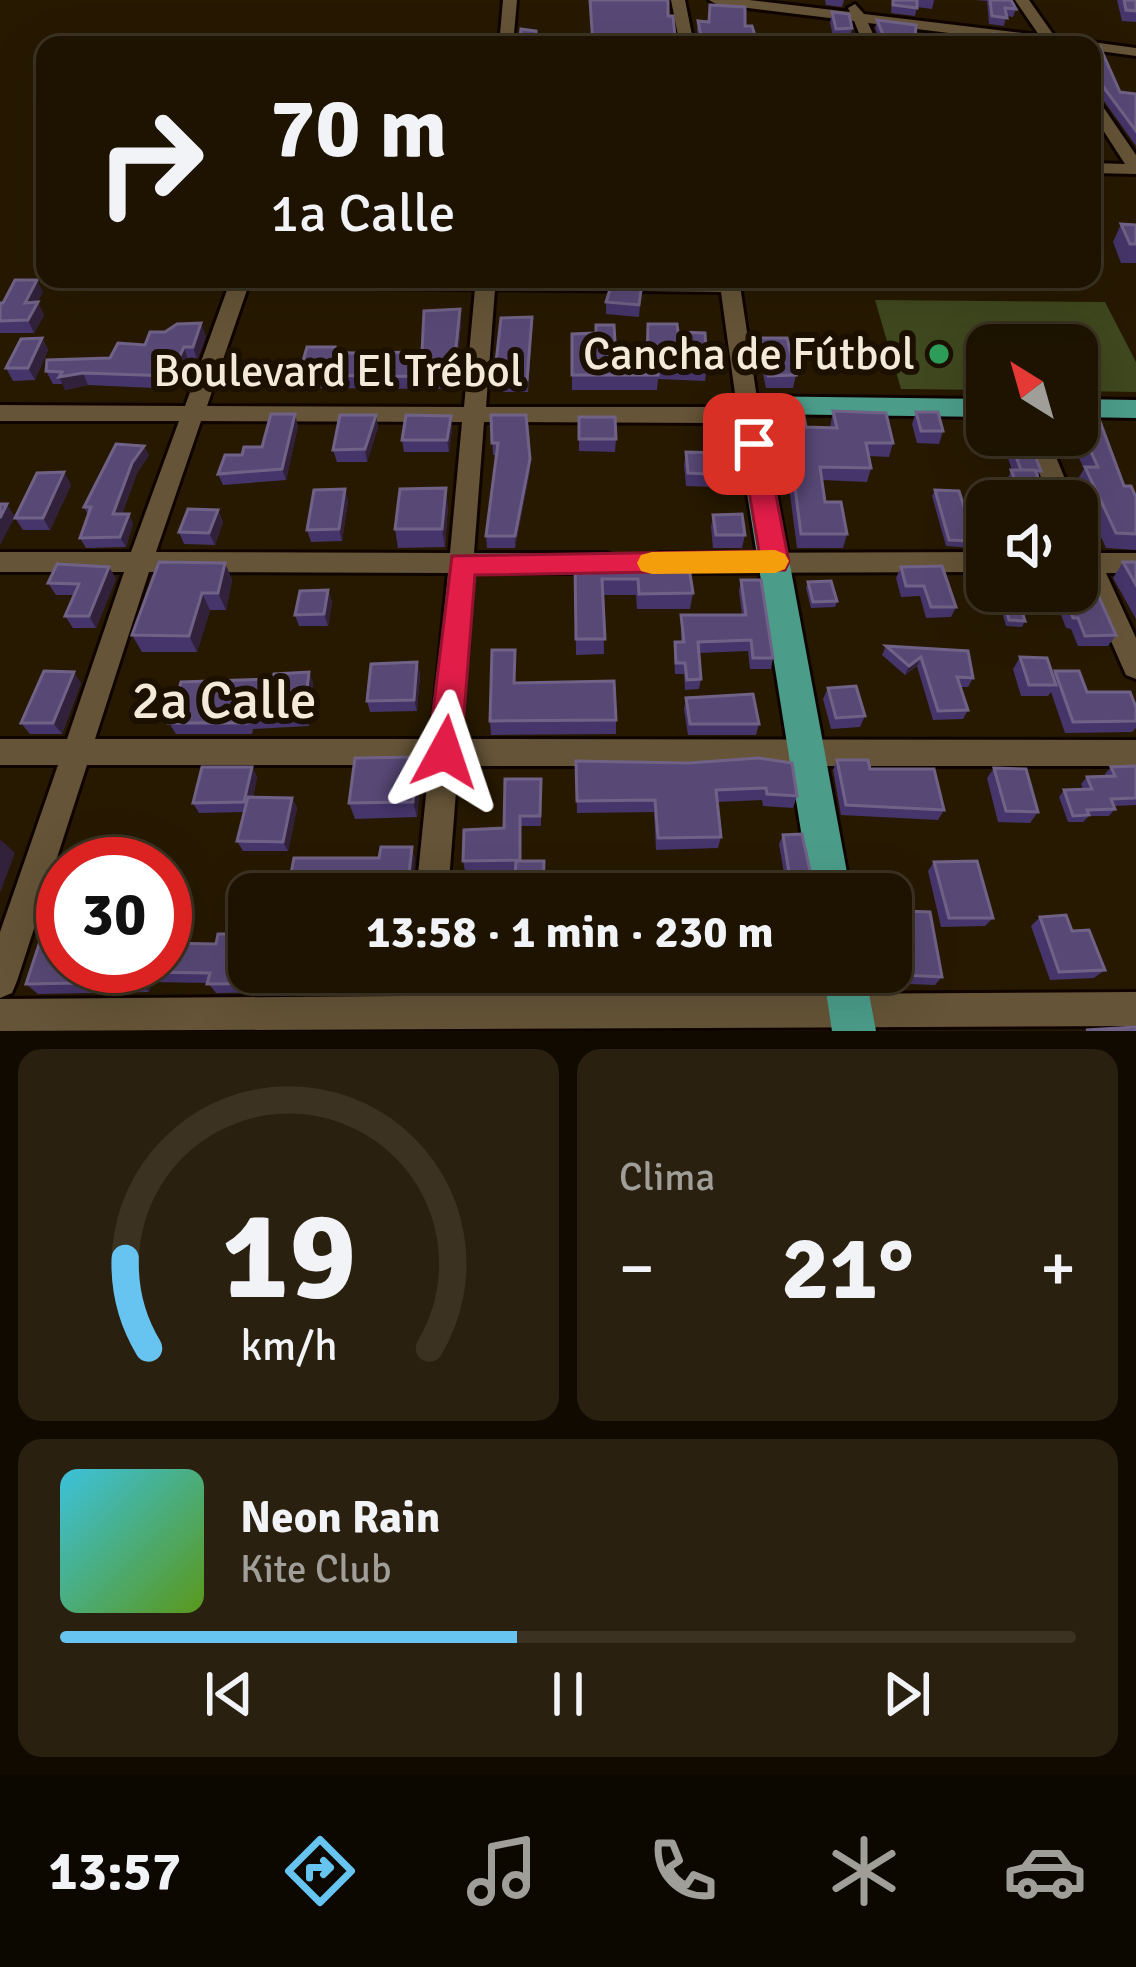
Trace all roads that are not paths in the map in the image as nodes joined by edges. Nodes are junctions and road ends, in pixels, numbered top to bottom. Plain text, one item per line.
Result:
1 (510, 0) edge
2 (678, 0) edge
3 (716, 0) edge
4 (851, 0) edge
5 (1022, 0) edge
6 (859, 18) junction
7 (507, 36) edge
8 (685, 36) edge
9 (868, 36) edge
10 (998, 36) edge
11 (1047, 36) edge
12 (1101, 48) edge
13 (1136, 52) edge
14 (1101, 116) edge
15 (1101, 133) edge
16 (1112, 135) junction
17 (1136, 138) edge
18 (1101, 168) edge
19 (1136, 169) edge
20 (238, 288) edge
21 (485, 288) edge
22 (731, 288) edge
23 (0, 397) edge
24 (747, 405) junction
25 (196, 406) junction
26 (475, 406) junction
27 (966, 408) edge
28 (1098, 409) edge
29 (1136, 409) edge
30 (0, 413) edge
31 (1098, 557) edge
32 (0, 562) edge
33 (140, 562) junction
34 (775, 562) junction
35 (966, 562) edge
36 (1136, 563) edge
37 (462, 564) junction
38 (1098, 590) edge
39 (1136, 667) edge
40 (79, 751) junction
41 (0, 752) edge
42 (445, 752) junction
43 (1136, 753) edge
44 (807, 754) junction
45 (434, 873) edge
46 (827, 873) edge
47 (0, 981) edge
48 (849, 1005) edge
49 (1136, 1010) edge
50 (0, 1016) edge
51 (421, 1022) edge

1 - 7 street
2 - 8 street
3 - 6 street
4 - 6 street
5 - 11 street
6 - 9 street
6 - 10 street
12 - 13 street
14 - 16 street
15 - 16 street
16 - 17 street
16 - 19 street
18 - 19 street
20 - 25 street
21 - 26 street
22 - 24 street
23 - 25 street, Boulevard El Trébol
24 - 26 street, Boulevard El Trébol
24 - 27 main road, Boulevard El Trébol
24 - 34 main road
25 - 26 street, Boulevard El Trébol
25 - 30 street, Boulevard El Trébol
25 - 33 street
26 - 37 street
28 - 29 main road
31 - 36 street
32 - 33 street
33 - 37 street
33 - 40 street
34 - 35 street
34 - 37 street
34 - 44 main road
37 - 42 street
38 - 39 street
40 - 41 street, 2a Calle
40 - 42 street, 2a Calle
40 - 47 street
42 - 44 street, 2a Calle
42 - 45 street
43 - 44 street, 2a Calle
44 - 46 main road
48 - 49 street
48 - 51 street
50 - 51 street

